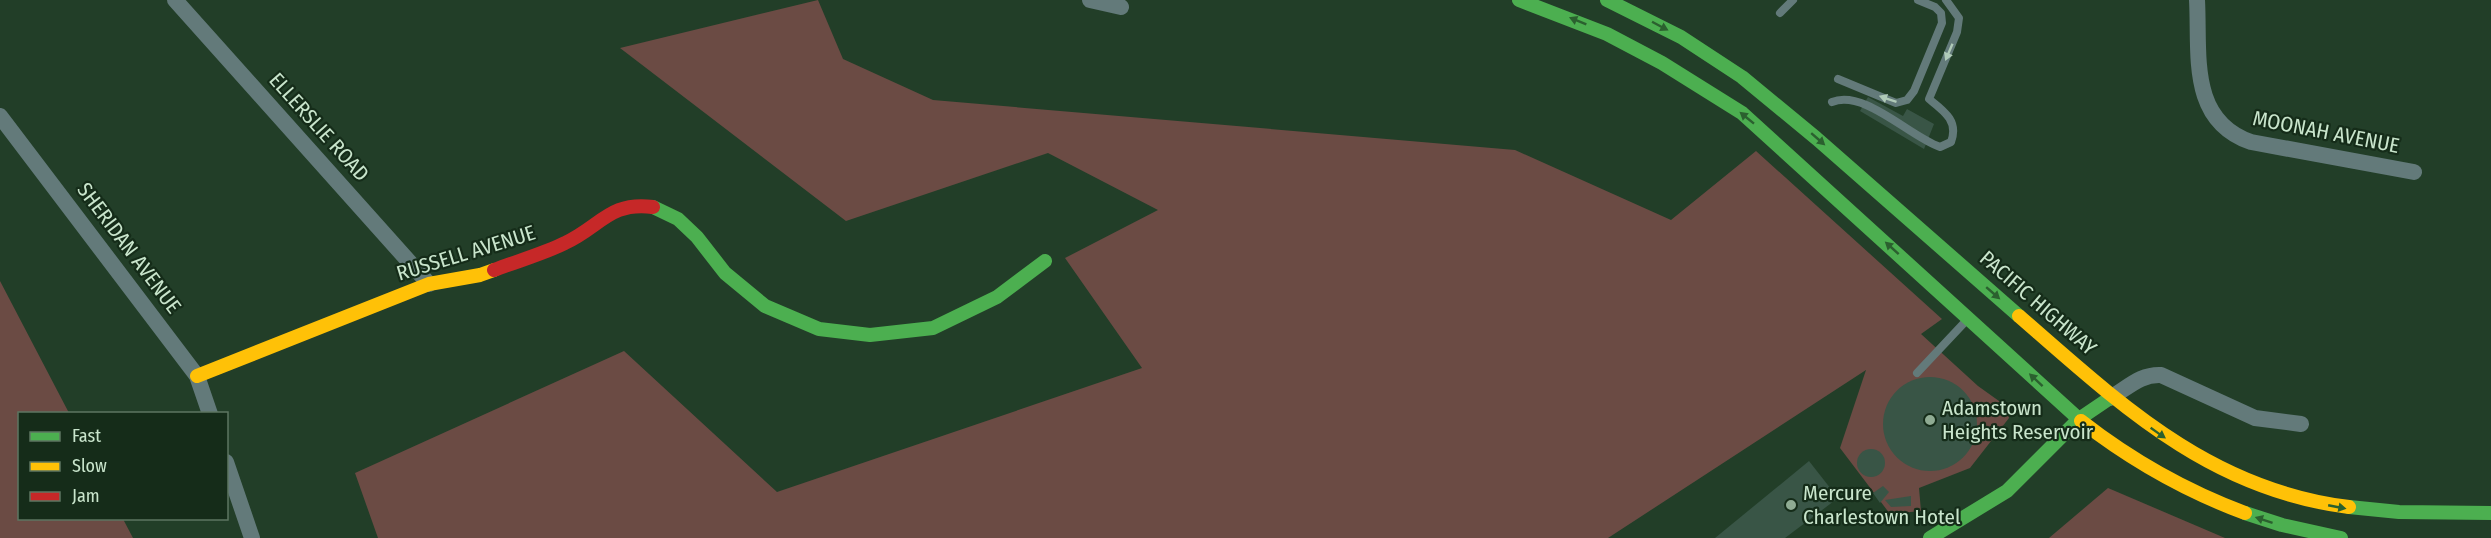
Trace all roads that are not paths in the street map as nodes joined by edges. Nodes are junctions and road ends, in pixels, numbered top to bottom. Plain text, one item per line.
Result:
1 (175, 0) edge
2 (1090, 0) edge
3 (1520, 0) edge
4 (1607, 0) edge
5 (1793, 0) edge
6 (1918, 0) edge
7 (1946, 0) edge
8 (2197, 0) edge
9 (1121, 7) dead end
10 (1780, 13) dead end
11 (1838, 80) dead end
12 (1832, 102) dead end
13 (0, 116) edge
14 (2414, 172) dead end
15 (1045, 261) dead end
16 (429, 284) junction
17 (1968, 318) junction
18 (1917, 373) dead end
19 (197, 376) junction
20 (2110, 398) junction
21 (209, 412) edge
22 (2079, 419) junction
23 (2301, 424) dead end
24 (228, 468) edge
25 (2491, 513) edge
26 (252, 538) edge
27 (1930, 538) edge
28 (2342, 538) edge

1 - 16 street, ELLERSLIE ROAD
2 - 9 street
17 -> 3 main road
4 -> 20 main road, PACIFIC HIGHWAY
5 - 10 lane
6 -> 11 lane
7 -> 12 lane
8 - 14 street, MOONAH AVENUE
13 - 19 street, SHERIDAN AVENUE
15 - 16 main road, RUSSELL AVENUE
16 - 19 main road, RUSSELL AVENUE
17 - 18 lane
22 -> 17 main road
19 - 21 street, SHERIDAN AVENUE
20 - 22 main road
20 - 23 street
20 -> 25 main road, PACIFIC HIGHWAY
22 - 27 main road
28 -> 22 main road
24 - 26 street

